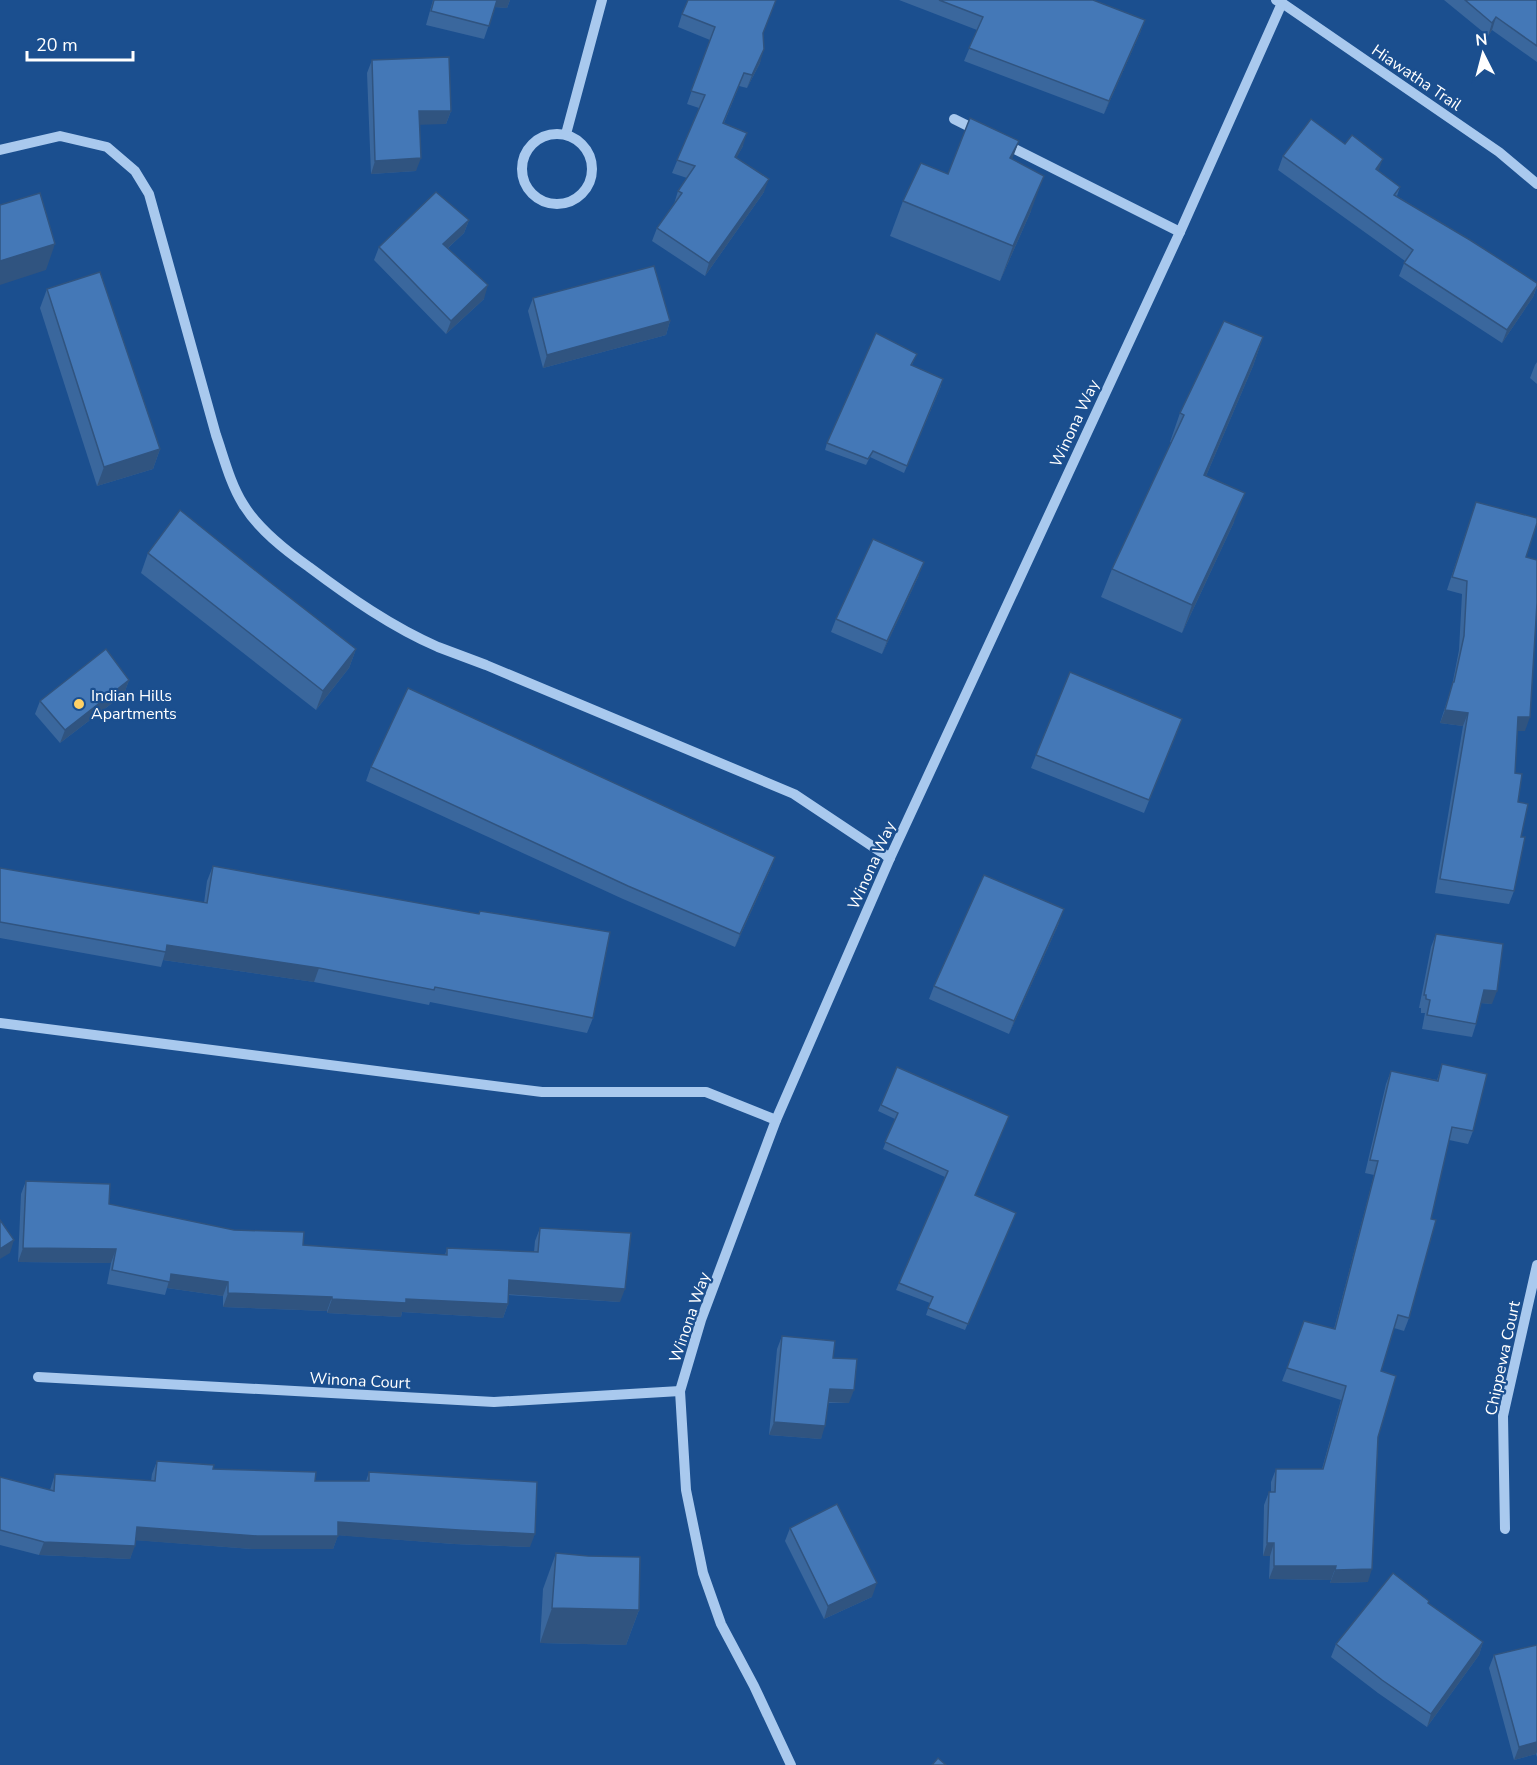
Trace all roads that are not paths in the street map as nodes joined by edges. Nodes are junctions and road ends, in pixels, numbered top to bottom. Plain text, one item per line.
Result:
1 (603, 0) edge
2 (1279, 1) edge
3 (954, 119) dead end
4 (566, 134) junction
5 (0, 150) edge
6 (1537, 184) edge
7 (1180, 232) junction
8 (890, 858) junction
9 (0, 1023) edge
10 (776, 1120) junction
11 (1537, 1265) edge
12 (38, 1377) dead end
13 (680, 1391) junction
14 (1505, 1529) dead end
15 (791, 1765) edge

1 - 4 street
2 - 6 street, Hiawatha Trail
2 - 7 street, Winona Way
3 - 7 street
4 - 4 street
5 - 8 street
7 - 8 street, Winona Way
8 - 10 street, Winona Way
9 - 10 street
10 - 13 street, Winona Way
11 - 14 street, Chippewa Court
12 - 13 street, Winona Court
13 - 15 street, Winona Way

